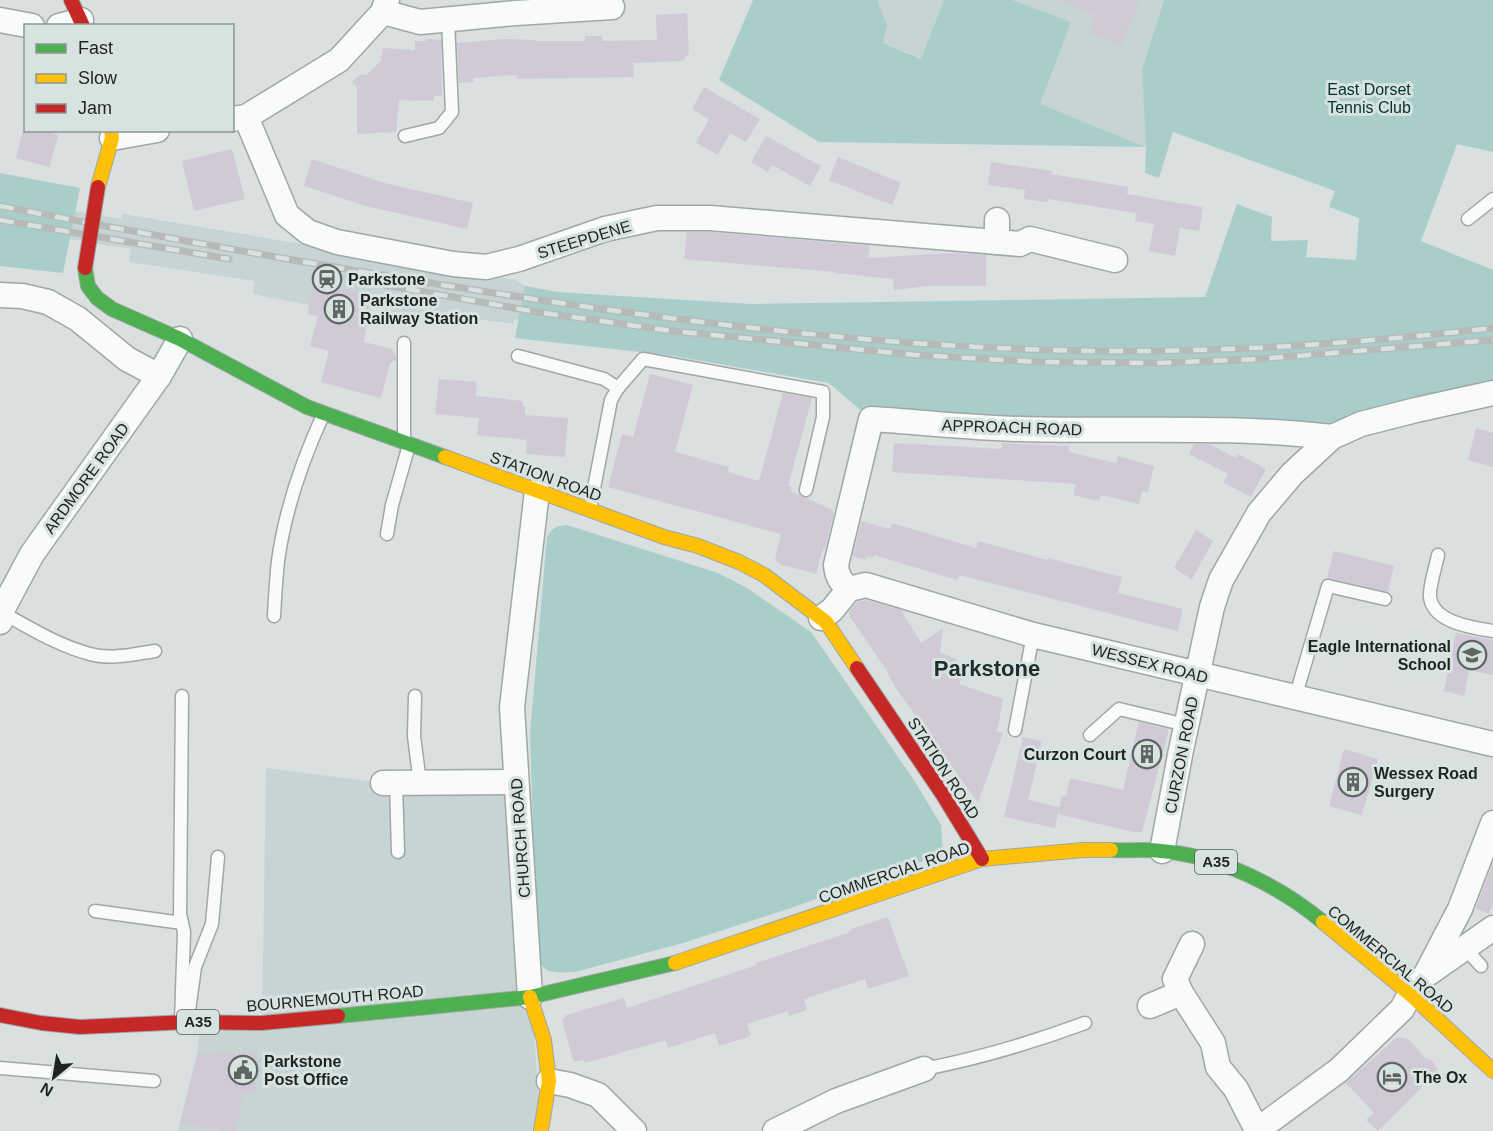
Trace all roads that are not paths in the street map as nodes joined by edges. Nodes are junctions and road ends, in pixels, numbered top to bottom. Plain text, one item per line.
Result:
1 (619, 4) edge
2 (385, 6) edge
3 (516, 6) edge
4 (0, 20) edge
5 (448, 20) junction
6 (24, 24) edge
7 (239, 118) edge
8 (135, 132) edge
9 (112, 134) edge
10 (405, 136) dead end
11 (1493, 199) edge
12 (1468, 219) dead end
13 (1115, 260) dead end
14 (0, 295) edge
15 (180, 339) junction
16 (404, 343) dead end
17 (518, 356) dead end
18 (159, 376) junction
19 (618, 388) junction
20 (1493, 393) edge
21 (324, 414) junction
22 (1332, 437) junction
23 (407, 443) junction
24 (806, 490) dead end
25 (537, 491) junction
26 (590, 510) junction
27 (387, 534) dead end
28 (1438, 555) dead end
29 (849, 589) junction
30 (1386, 599) dead end
31 (274, 616) dead end
32 (1, 617) edge
33 (822, 618) junction
34 (1493, 631) edge
35 (1033, 635) junction
36 (156, 651) dead end
37 (1198, 675) junction
38 (182, 696) dead end
39 (415, 696) dead end
40 (1295, 698) junction
41 (1186, 725) junction
42 (1015, 730) dead end
43 (1090, 735) dead end
44 (1493, 744) edge
45 (516, 782) junction
46 (389, 783) joint
47 (420, 783) junction
48 (1493, 824) edge
49 (1162, 851) junction
50 (398, 852) dead end
51 (218, 857) dead end
52 (982, 859) junction
53 (1460, 909) junction
54 (94, 911) dead end
55 (182, 923) junction
56 (1491, 929) edge
57 (1192, 944) dead end
58 (1465, 948) junction
59 (1481, 966) dead end
60 (1417, 985) junction
61 (1180, 993) junction
62 (530, 997) junction
63 (1150, 1006) dead end
64 (0, 1015) edge
65 (184, 1022) junction
66 (1085, 1023) dead end
67 (0, 1068) edge
68 (924, 1069) joint
69 (1493, 1071) edge
70 (154, 1081) dead end
71 (549, 1081) junction
72 (541, 1131) edge
73 (634, 1131) edge
74 (775, 1131) edge
75 (1257, 1131) edge

1 - 3 street
2 - 5 street
2 - 7 street
3 - 5 street
4 - 6 street
5 - 10 lane
7 - 13 street, STEEPDENE
8 - 9 street
9 - 15 main road, STATION ROAD, bridge
11 - 12 lane
14 - 18 street
15 - 18 street, ARDMORE ROAD
15 - 21 main road, STATION ROAD
16 - 23 lane
17 - 19 lane
18 - 32 street, ARDMORE ROAD
19 - 24 lane
19 - 26 lane
20 - 22 street, CURZON ROAD
21 - 23 main road, STATION ROAD
21 - 31 lane
22 - 29 street, APPROACH ROAD
22 - 37 street, CURZON ROAD
23 - 25 main road, STATION ROAD
23 - 27 lane
25 - 26 main road, STATION ROAD
25 - 45 street, CHURCH ROAD
26 - 33 main road, STATION ROAD
28 - 34 lane
29 - 33 street
29 - 35 street, WESSEX ROAD
30 - 40 lane
32 - 36 lane
33 - 52 main road, STATION ROAD
35 - 37 street, WESSEX ROAD
35 - 42 lane
37 - 40 street, WESSEX ROAD
37 - 41 street, CURZON ROAD
38 - 55 lane
39 - 47 lane
40 - 44 street, WESSEX ROAD
41 - 43 lane
41 - 49 street, CURZON ROAD
45 - 47 street
45 - 62 street, CHURCH ROAD
46 - 47 street
46 - 50 lane
48 - 53 street
49 - 52 main road, COMMERCIAL ROAD / A35
49 - 60 main road, COMMERCIAL ROAD / A35
51 - 65 lane
52 - 62 main road, COMMERCIAL ROAD / A35
53 - 56 street
53 - 60 street
54 - 55 lane
55 - 65 lane
56 - 58 street
57 - 61 street
58 - 59 lane
58 - 60 street
60 - 69 main road, COMMERCIAL ROAD / A35
60 - 75 street
61 - 63 street
61 - 75 street
62 - 65 main road, BOURNEMOUTH ROAD / A35
62 - 71 main road, CHURCH ROAD
64 - 65 main road, BOURNEMOUTH ROAD / A35
66 - 68 lane
67 - 70 lane
68 - 74 street
71 - 72 main road, CHURCH ROAD
71 - 73 street

